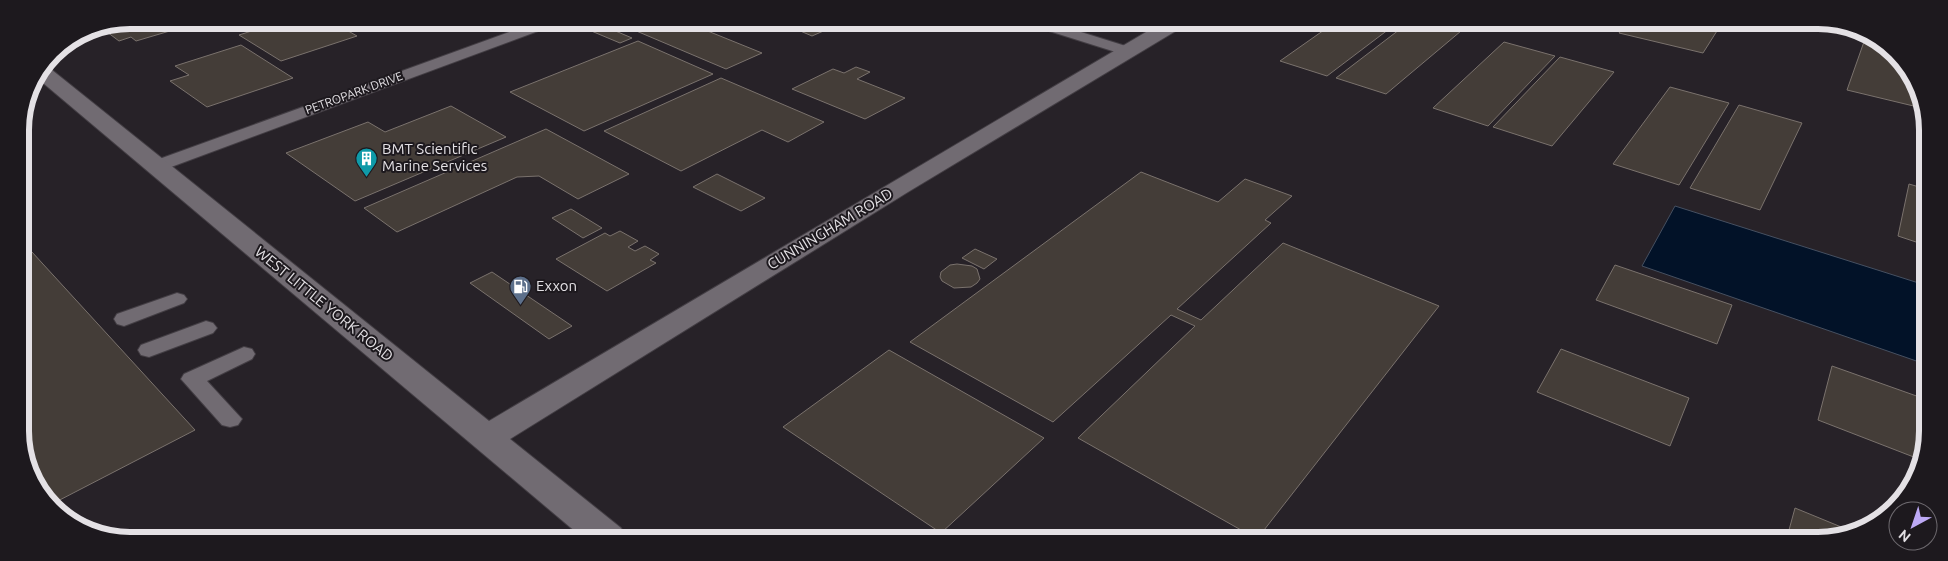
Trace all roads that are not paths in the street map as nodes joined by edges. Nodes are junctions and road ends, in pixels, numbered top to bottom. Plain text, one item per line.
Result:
1 (530, 29) edge
2 (1057, 29) edge
3 (1165, 29) edge
4 (1127, 51) junction
5 (46, 75) edge
6 (157, 166) junction
7 (178, 298) dead end
8 (124, 319) dead end
9 (206, 328) dead end
10 (149, 350) dead end
11 (244, 354) dead end
12 (230, 419) dead end
13 (486, 438) junction
14 (601, 532) edge

1 - 6 street, PETROPARK DRIVE
2 - 4 street
3 - 4 main road, CUNNINGHAM ROAD
4 - 13 main road, CUNNINGHAM ROAD
5 - 6 main road, WEST LITTLE YORK ROAD
6 - 13 main road, WEST LITTLE YORK ROAD
7 - 8 street
9 - 10 street
11 - 12 street
13 - 14 main road, WEST LITTLE YORK ROAD

